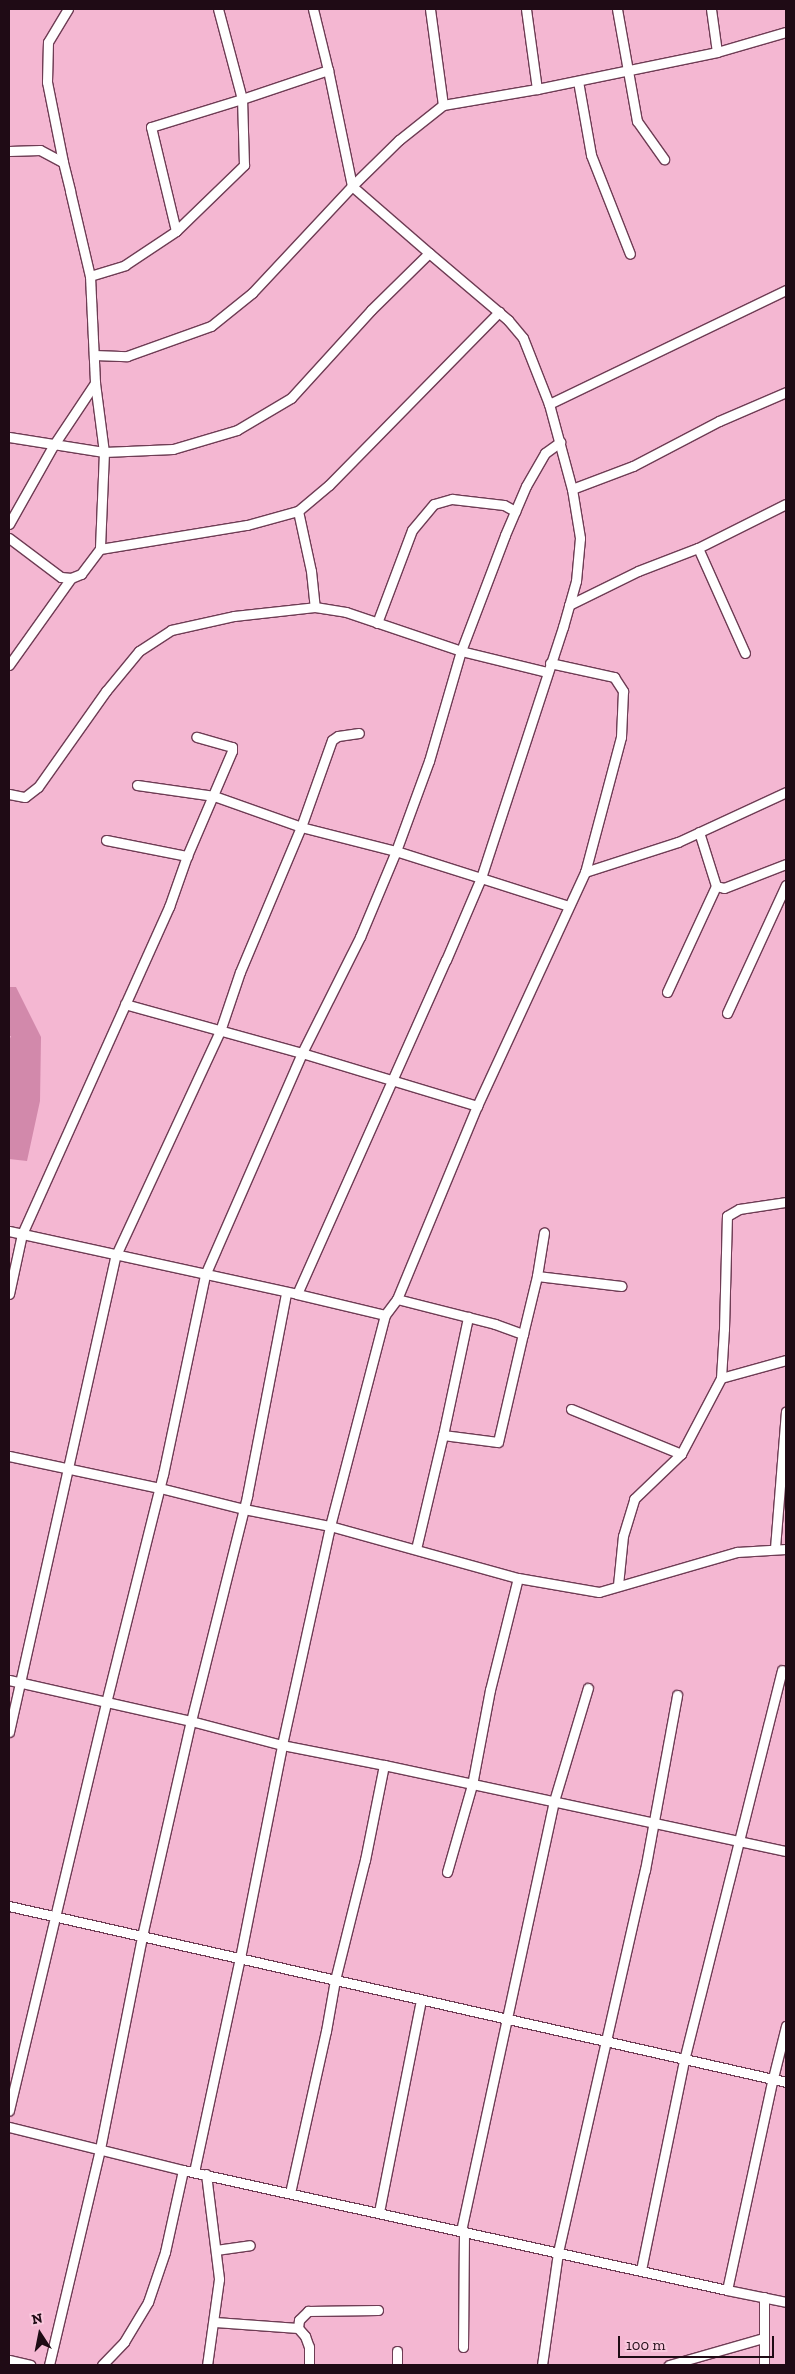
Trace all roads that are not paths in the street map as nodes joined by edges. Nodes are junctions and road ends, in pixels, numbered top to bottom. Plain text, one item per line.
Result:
1 (68, 9) edge
2 (218, 9) edge
3 (313, 9) edge
4 (430, 9) edge
5 (526, 9) edge
6 (617, 9) edge
7 (711, 9) edge
8 (786, 32) edge
9 (718, 52) junction
10 (328, 70) junction
11 (627, 70) junction
12 (578, 81) junction
13 (537, 89) junction
14 (242, 99) junction
15 (443, 105) junction
16 (9, 151) edge
17 (664, 159) dead end
18 (63, 162) junction
19 (352, 186) junction
20 (176, 231) junction
21 (429, 253) junction
22 (630, 254) dead end
23 (90, 276) junction
24 (786, 290) edge
25 (498, 312) junction
26 (94, 355) junction
27 (94, 383) junction
28 (786, 392) edge
29 (549, 404) junction
30 (9, 438) edge
31 (560, 442) junction
32 (53, 446) junction
33 (104, 452) junction
34 (572, 488) junction
35 (786, 504) edge
36 (298, 511) junction
37 (515, 511) junction
38 (9, 524) edge
39 (9, 538) edge
40 (698, 548) junction
41 (100, 549) junction
42 (71, 578) junction
43 (569, 605) junction
44 (315, 607) junction
45 (377, 622) junction
46 (461, 651) junction
47 (745, 653) dead end
48 (9, 665) edge
49 (548, 667) junction
50 (359, 733) dead end
51 (196, 737) dead end
52 (137, 785) dead end
53 (786, 792) edge
54 (9, 794) edge
55 (214, 796) junction
56 (301, 827) junction
57 (699, 832) junction
58 (106, 840) dead end
59 (396, 851) junction
60 (187, 856) junction
61 (786, 864) edge
62 (585, 872) junction
63 (481, 878) junction
64 (786, 885) edge
65 (716, 886) junction
66 (568, 906) junction
67 (667, 992) dead end
68 (125, 1004) junction
69 (727, 1013) dead end
70 (220, 1031) junction
71 (302, 1053) junction
72 (393, 1080) junction
73 (477, 1106) junction
74 (786, 1202) edge
75 (9, 1231) edge
76 (544, 1233) dead end
77 (22, 1234) junction
78 (116, 1255) junction
79 (205, 1275) junction
80 (537, 1276) junction
81 (621, 1286) dead end
82 (286, 1293) junction
83 (9, 1294) edge
84 (297, 1294) junction
85 (398, 1299) junction
86 (385, 1316) junction
87 (468, 1317) junction
88 (523, 1334) junction
89 (786, 1360) edge
90 (721, 1378) junction
91 (570, 1408) dead end
92 (786, 1411) edge
93 (443, 1435) junction
94 (681, 1454) junction
95 (9, 1456) edge
96 (66, 1469) junction
97 (160, 1488) junction
98 (244, 1509) junction
99 (330, 1526) junction
100 (775, 1548) junction
101 (416, 1549) junction
102 (786, 1549) edge
103 (518, 1578) junction
104 (618, 1585) junction
105 (782, 1670) dead end
106 (9, 1680) edge
107 (20, 1682) junction
108 (588, 1688) dead end
109 (677, 1695) dead end
110 (106, 1703) junction
111 (191, 1722) junction
112 (9, 1732) edge
113 (282, 1745) junction
114 (384, 1765) junction
115 (472, 1785) junction
116 (554, 1801) junction
117 (655, 1823) junction
118 (739, 1841) junction
119 (786, 1851) edge
120 (448, 1872) dead end
121 (9, 1906) edge
122 (55, 1916) junction
123 (142, 1936) junction
124 (240, 1958) junction
125 (335, 1980) junction
126 (422, 2000) junction
127 (508, 2020) junction
128 (786, 2026) edge
129 (606, 2042) junction
130 (684, 2060) junction
131 (773, 2079) junction
132 (786, 2082) edge
133 (9, 2111) edge
134 (9, 2127) edge
135 (100, 2149) junction
136 (184, 2170) junction
137 (194, 2172) junction
138 (206, 2174) junction
139 (290, 2193) junction
140 (379, 2212) junction
141 (463, 2231) junction
142 (250, 2244) dead end
143 (216, 2250) junction
144 (558, 2252) junction
145 (641, 2270) junction
146 (727, 2290) junction
147 (764, 2297) junction
148 (786, 2302) edge
149 (378, 2310) dead end
150 (214, 2322) junction
151 (298, 2328) junction
152 (763, 2338) junction
153 (463, 2347) dead end
154 (397, 2351) dead end
155 (9, 2360) edge
156 (30, 2365) edge
157 (49, 2365) edge
158 (102, 2365) edge
159 (207, 2365) edge
160 (309, 2365) edge
161 (396, 2365) edge
162 (542, 2365) edge
163 (670, 2365) edge
164 (764, 2365) edge

1 - 18 street
2 - 14 street
3 - 10 street
4 - 15 street
5 - 13 street
6 - 11 street
7 - 9 street
8 - 9 street
9 - 11 street
10 - 14 street
10 - 19 street
11 - 12 street
11 - 17 street
12 - 13 street
12 - 22 street
13 - 15 street
14 - 20 street
14 - 20 street
15 - 19 street
16 - 18 street
18 - 23 street
19 - 21 street
19 - 26 street
20 - 23 street
21 - 25 street
21 - 33 street
23 - 26 street
24 - 29 street
25 - 29 street
25 - 36 street
26 - 27 street
27 - 32 street
27 - 33 street
28 - 34 street
29 - 31 street
30 - 32 street
31 - 34 street
31 - 37 street
32 - 33 street
32 - 38 street
33 - 41 street
34 - 43 street
35 - 40 street
36 - 41 street
36 - 44 street
37 - 45 street
37 - 46 street
39 - 42 street
40 - 43 street
40 - 47 street
41 - 42 street
42 - 48 street
43 - 49 street
44 - 45 street
44 - 54 street
45 - 46 street
46 - 49 street
46 - 59 street
49 - 62 street
49 - 63 street
50 - 56 street
51 - 55 street
52 - 55 street
53 - 57 street
55 - 56 street
55 - 60 street
56 - 59 street
56 - 70 street
57 - 62 street
57 - 65 street
58 - 60 street
59 - 63 street
59 - 71 street
60 - 68 street
61 - 65 street
62 - 66 street
63 - 66 street
63 - 72 street
64 - 69 street
65 - 67 street
66 - 73 street
68 - 70 street
68 - 77 street
70 - 71 street
70 - 78 street
71 - 72 street
71 - 79 street
72 - 73 street
72 - 84 street
73 - 85 street
74 - 90 street
75 - 77 street
76 - 80 street
77 - 78 street
77 - 83 street
78 - 79 street
78 - 96 street
79 - 82 street
79 - 97 street
80 - 81 street
80 - 88 street
82 - 84 street
82 - 98 street
84 - 86 street
85 - 86 street
85 - 87 street
86 - 99 street
87 - 88 street
87 - 93 street
88 - 93 street
89 - 90 street
90 - 94 street
91 - 94 street
92 - 100 street
93 - 101 street
94 - 104 street
95 - 96 street
96 - 97 street
96 - 107 street
97 - 98 street
97 - 110 street
98 - 99 street
98 - 111 street
99 - 101 street
99 - 113 street
100 - 102 street
100 - 104 street
101 - 103 street
103 - 104 street
103 - 115 street
105 - 118 street
106 - 107 street
107 - 110 street
107 - 112 street
108 - 116 street
109 - 117 street
110 - 111 street
110 - 122 street
111 - 113 street
111 - 123 street
113 - 114 street
113 - 124 street
114 - 115 street
114 - 125 street
115 - 116 street
115 - 120 street
116 - 117 street
116 - 127 street
117 - 118 street
117 - 129 street
118 - 119 street
118 - 130 street
121 - 122 street
122 - 123 street
122 - 133 street
123 - 124 street
123 - 135 street
124 - 125 street
124 - 137 street
125 - 126 street
125 - 139 street
126 - 127 street
126 - 140 street
127 - 129 street
127 - 141 street
128 - 131 street
129 - 130 street
129 - 144 street
130 - 131 street
130 - 145 street
131 - 132 street
131 - 146 street
134 - 135 street
135 - 136 street
135 - 157 street
136 - 137 street
136 - 158 street
137 - 138 street
138 - 139 street
138 - 143 street
139 - 140 street
140 - 141 street
141 - 144 street
141 - 153 street
142 - 143 street
143 - 150 street
144 - 145 street
144 - 162 street
145 - 146 street
146 - 147 street
147 - 148 street
147 - 152 street
149 - 151 street
150 - 151 street
150 - 159 street
151 - 160 street
152 - 163 street
152 - 164 street
154 - 161 street
155 - 156 street

